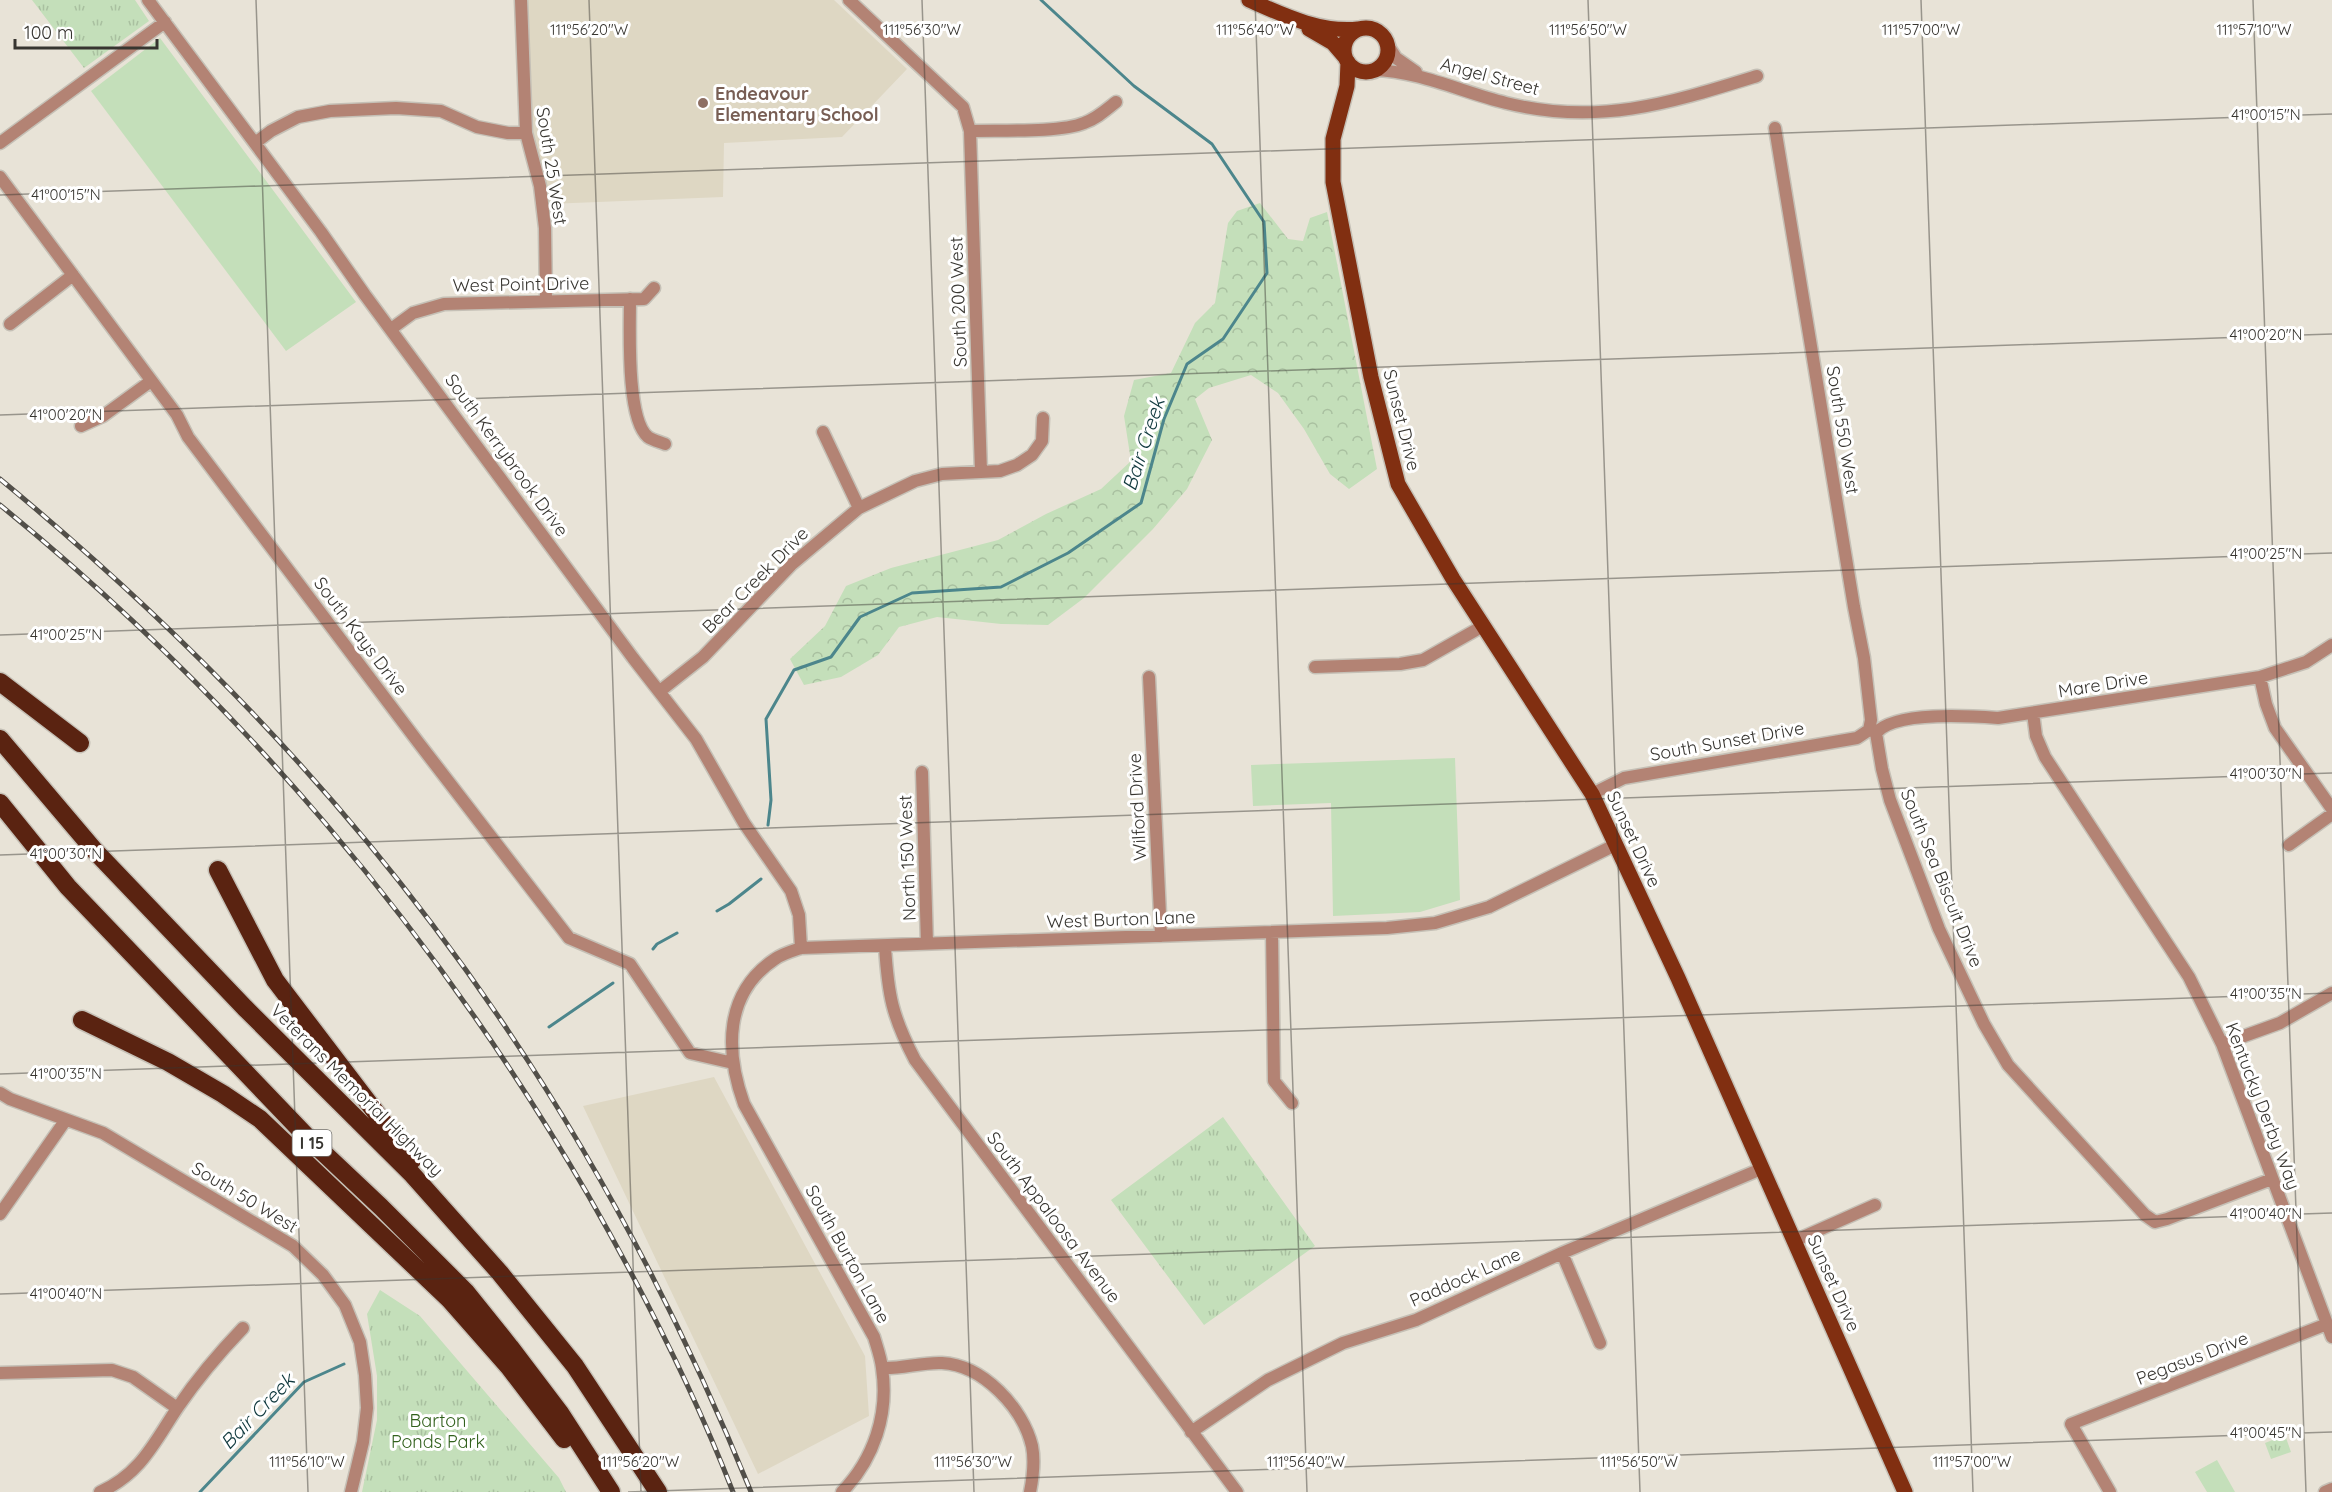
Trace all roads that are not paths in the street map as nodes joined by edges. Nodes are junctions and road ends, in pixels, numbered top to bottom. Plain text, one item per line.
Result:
1 (148, 0) edge
2 (521, 0) edge
3 (849, 0) edge
4 (1249, 0) edge
5 (1291, 18) junction
6 (165, 22) junction
7 (1358, 29) junction
8 (1386, 42) junction
9 (1346, 60) junction
10 (1370, 71) junction
11 (1757, 76) dead end
12 (1424, 77) junction
13 (1116, 102) dead end
14 (1341, 107) junction
15 (1775, 128) dead end
16 (970, 131) junction
17 (526, 133) junction
18 (0, 143) edge
19 (255, 143) junction
20 (0, 177) edge
21 (73, 275) junction
22 (654, 288) dead end
23 (630, 299) junction
24 (546, 301) junction
25 (10, 324) dead end
26 (391, 329) junction
27 (151, 381) junction
28 (1042, 418) dead end
29 (81, 426) dead end
30 (823, 432) dead end
31 (665, 444) dead end
32 (981, 472) junction
33 (859, 508) junction
34 (1483, 626) junction
35 (2332, 645) edge
36 (1315, 667) dead end
37 (1149, 677) dead end
38 (2260, 677) junction
39 (0, 682) edge
40 (660, 691) junction
41 (2033, 713) junction
42 (1873, 731) junction
43 (0, 739) edge
44 (80, 743) dead end
45 (922, 772) dead end
46 (1592, 794) junction
47 (0, 803) edge
48 (2332, 809) edge
49 (2332, 814) edge
50 (1615, 845) junction
51 (2289, 845) dead end
52 (218, 870) dead end
53 (1272, 932) junction
54 (1161, 936) junction
55 (927, 944) junction
56 (885, 946) junction
57 (801, 948) junction
58 (2332, 993) edge
59 (82, 1020) dead end
60 (2222, 1044) junction
61 (733, 1063) junction
62 (0, 1093) edge
63 (1292, 1103) dead end
64 (744, 1104) joint
65 (65, 1120) junction
66 (1761, 1169) junction
67 (2272, 1179) junction
68 (1875, 1205) dead end
69 (0, 1213) edge
70 (1794, 1241) junction
71 (1562, 1253) junction
72 (500, 1273) junction
73 (2327, 1324) junction
74 (243, 1328) dead end
75 (2332, 1337) edge
76 (1600, 1343) dead end
77 (882, 1368) junction
78 (0, 1373) edge
79 (177, 1408) junction
80 (1191, 1432) junction
81 (2332, 1489) edge
82 (100, 1492) edge
83 (351, 1492) edge
84 (604, 1492) edge
85 (611, 1492) edge
86 (658, 1492) edge
87 (842, 1492) edge
88 (1030, 1492) edge
89 (1237, 1492) edge
90 (1905, 1492) edge
91 (2110, 1492) edge
92 (2325, 1492) edge

1 - 6 street, South Kerrybrook Drive
2 - 17 street, South 25 West
3 - 16 street, South 200 West
4 - 5 main road
5 - 7 main road
5 - 9 main road
6 - 18 street
6 - 19 street, South Kerrybrook Drive
7 - 8 main road
7 - 9 main road
8 - 10 main road
8 - 12 street
9 - 10 main road
9 - 14 main road, Sunset Drive
10 - 12 street
10 - 14 main road
11 - 12 street, Angel Street
13 - 16 street
14 - 34 main road, Sunset Drive
15 - 42 street, South 550 West
16 - 32 street, South 200 West
17 - 19 street
17 - 24 street, South 25 West
19 - 26 street, South Kerrybrook Drive
20 - 21 street, South Kays Drive
21 - 25 street
21 - 27 street, South Kays Drive
22 - 23 street, West Point Drive
23 - 24 street, West Point Drive
23 - 31 street
24 - 26 street, West Point Drive
26 - 40 street, South Kerrybrook Drive
27 - 29 street
27 - 61 street, South Kays Drive
28 - 32 street, Bear Creek Drive
30 - 33 street
32 - 33 street, Bear Creek Drive
33 - 40 street, Bear Creek Drive
34 - 36 street
34 - 46 main road, Sunset Drive
35 - 38 street, Mare Drive
37 - 54 street, Wilford Drive
38 - 41 street, Mare Drive
38 - 48 street
39 - 44 highway
40 - 57 street, South Kerrybrook Drive
41 - 42 street, Mare Drive
41 - 60 street, Kentucky Derby Way
42 - 46 street, South Sunset Drive
42 - 67 street, South Sea Biscuit Drive
43 - 72 highway, Veterans Memorial Highway / I 15
45 - 55 street, North 150 West
46 - 50 main road, Sunset Drive
47 - 85 highway, I 15
49 - 51 street
50 - 53 street, West Burton Lane
50 - 66 main road, Sunset Drive
52 - 72 highway
53 - 54 street, West Burton Lane
53 - 63 street
54 - 55 street, West Burton Lane
55 - 56 street, West Burton Lane
56 - 57 street, West Burton Lane
56 - 80 street, South Appaloosa Avenue
57 - 61 street, West Burton Lane
58 - 60 street
59 - 84 highway
60 - 67 street, Kentucky Derby Way
61 - 64 street, West Burton Lane
62 - 65 street, South 50 West
64 - 77 street, South Burton Lane
65 - 69 street
65 - 83 street, South 50 West
66 - 70 main road, Sunset Drive
66 - 71 street, Paddock Lane
67 - 73 street, Kentucky Derby Way
68 - 70 street
70 - 90 main road, Sunset Drive
71 - 76 street
71 - 80 street, Paddock Lane
72 - 86 highway, Veterans Memorial Highway / I 15
73 - 75 street, Kentucky Derby Way
73 - 91 street, Pegasus Drive
74 - 79 street
77 - 87 street, South Burton Lane
77 - 88 street
78 - 79 street
79 - 82 street
80 - 89 street, South Appaloosa Avenue
81 - 92 street

